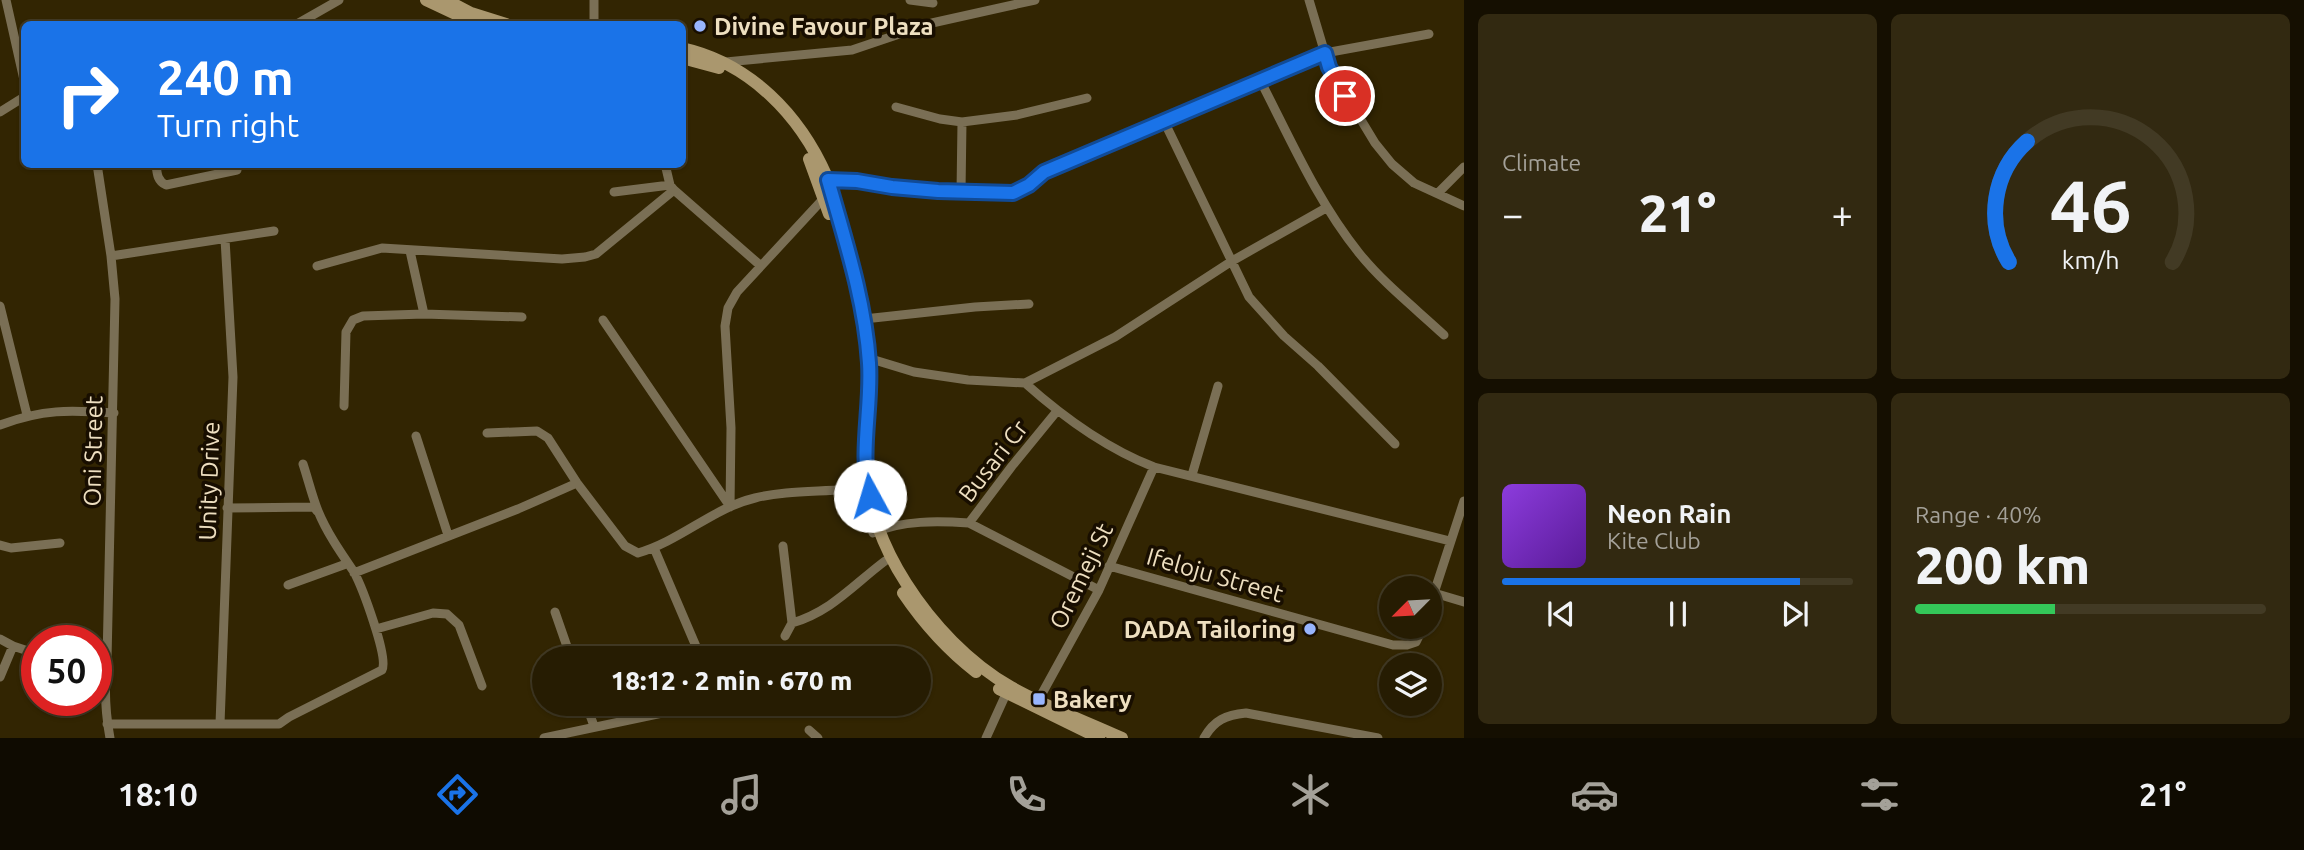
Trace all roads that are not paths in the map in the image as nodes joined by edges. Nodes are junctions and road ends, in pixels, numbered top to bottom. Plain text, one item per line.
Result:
1 (6, 0) edge
2 (339, 0) edge
3 (426, 0) edge
4 (446, 0) edge
5 (594, 0) edge
6 (910, 0) edge
7 (1035, 0) edge
8 (1309, 0) edge
9 (933, 1) edge
10 (311, 21) edge
11 (471, 21) edge
12 (496, 21) edge
13 (594, 21) edge
14 (932, 23) junction
15 (1429, 34) dead end
16 (686, 49) edge
17 (1325, 53) junction
18 (686, 59) edge
19 (723, 65) junction
20 (21, 67) edge
21 (1260, 80) junction
22 (1087, 98) dead end
23 (21, 99) edge
24 (895, 107) dead end
25 (0, 112) edge
26 (1164, 121) junction
27 (962, 122) junction
28 (1464, 167) edge
29 (98, 168) edge
30 (157, 168) edge
31 (666, 168) edge
32 (237, 170) dead end
33 (828, 180) junction
34 (672, 187) junction
35 (614, 192) dead end
36 (961, 192) junction
37 (1438, 193) junction
38 (824, 198) junction
39 (1464, 206) edge
40 (1326, 208) junction
41 (274, 231) dead end
42 (225, 239) junction
43 (410, 251) junction
44 (111, 256) junction
45 (1232, 261) junction
46 (317, 266) dead end
47 (761, 266) junction
48 (1029, 304) dead end
49 (0, 306) edge
50 (424, 314) junction
51 (522, 317) dead end
52 (864, 318) junction
53 (603, 320) dead end
54 (1444, 335) dead end
55 (869, 358) junction
56 (1025, 383) junction
57 (1218, 386) dead end
58 (344, 406) dead end
59 (1057, 411) junction
60 (114, 413) junction
61 (27, 415) junction
62 (0, 425) edge
63 (487, 433) dead end
64 (416, 436) dead end
65 (1395, 444) dead end
66 (303, 464) dead end
67 (1154, 467) junction
68 (1192, 475) junction
69 (577, 482) junction
70 (864, 488) junction
71 (1464, 501) edge
72 (730, 507) junction
73 (227, 508) junction
74 (318, 512) junction
75 (969, 523) junction
76 (876, 532) junction
77 (448, 535) junction
78 (1450, 541) junction
79 (60, 543) dead end
80 (0, 545) edge
81 (783, 546) dead end
82 (654, 548) junction
83 (885, 561) junction
84 (346, 564) junction
85 (1109, 566) junction
86 (354, 573) junction
87 (1439, 576) edge
88 (288, 585) dead end
89 (1099, 590) junction
90 (1442, 595) edge
91 (1464, 601) edge
92 (555, 612) dead end
93 (792, 623) junction
94 (108, 625) edge
95 (376, 629) junction
96 (785, 636) dead end
97 (0, 639) edge
98 (1418, 639) edge
99 (12, 646) junction
100 (567, 646) edge
101 (696, 646) edge
102 (21, 649) edge
103 (0, 677) edge
104 (482, 686) dead end
105 (1006, 694) junction
106 (1039, 699) junction
107 (107, 716) edge
108 (590, 716) edge
109 (644, 716) edge
110 (107, 724) junction
111 (220, 724) junction
112 (594, 726) junction
113 (809, 730) dead end
114 (558, 736) edge
115 (110, 738) edge
116 (544, 738) edge
117 (818, 738) edge
118 (986, 738) edge
119 (1099, 738) edge
120 (1122, 738) edge
121 (1204, 738) edge
122 (1378, 738) edge

1 - 20 street
2 - 10 street
3 - 11 main road
4 - 12 main road
5 - 13 street
6 - 9 street
7 - 14 street
8 - 17 street
9 - 14 street
14 - 19 street
15 - 17 street
16 - 19 main road
17 - 21 street
17 - 37 street
18 - 19 main road
19 - 33 main road
19 - 38 main road
21 - 26 street
21 - 40 street
22 - 27 street
23 - 25 street
24 - 27 street
26 - 36 street
26 - 45 street
27 - 36 street
28 - 37 street
29 - 44 street, Oni Street
30 - 32 street
31 - 34 street
33 - 36 street
33 - 52 main road
34 - 35 street
34 - 43 street
34 - 47 street
37 - 39 street
38 - 47 street
38 - 70 main road
40 - 45 street
40 - 54 street
41 - 42 street
42 - 44 street
42 - 73 street, Unity Drive
43 - 46 street
43 - 50 street
44 - 60 street, Oni Street
45 - 56 street
45 - 65 street
47 - 72 street
48 - 52 street
49 - 61 street
50 - 51 street
50 - 58 street
52 - 55 main road
53 - 72 street
55 - 56 street
55 - 70 main road
56 - 59 street
57 - 68 street
59 - 67 street
59 - 75 street, Busari Cr
60 - 61 street
60 - 94 street, Oni Street
61 - 62 street
63 - 69 street
64 - 77 street
66 - 74 street
67 - 68 street
67 - 85 street, Oremeji St
68 - 78 street
69 - 77 street
69 - 82 street
70 - 72 street
70 - 76 main road
71 - 78 street
72 - 82 street
73 - 74 street
73 - 111 street, Unity Drive
74 - 84 street
75 - 76 street, Busari Cr
75 - 89 street
76 - 83 main road
76 - 106 main road
77 - 86 street
78 - 87 street
79 - 80 street
81 - 93 street
82 - 101 street
83 - 93 street
83 - 105 main road
84 - 86 street
84 - 88 street
85 - 89 street, Oremeji St
85 - 98 street, Ifeloju Street
86 - 95 street
89 - 106 street, Oremeji St
90 - 91 street
92 - 100 street
93 - 96 street
95 - 104 street
95 - 111 street
97 - 99 street
99 - 102 street
99 - 103 street
105 - 118 street
105 - 119 main road
106 - 120 main road
107 - 110 street, Oni Street
108 - 112 street
109 - 112 street
110 - 111 street
110 - 115 street, Oni Street
112 - 114 street
113 - 117 street
114 - 116 street
121 - 122 street

